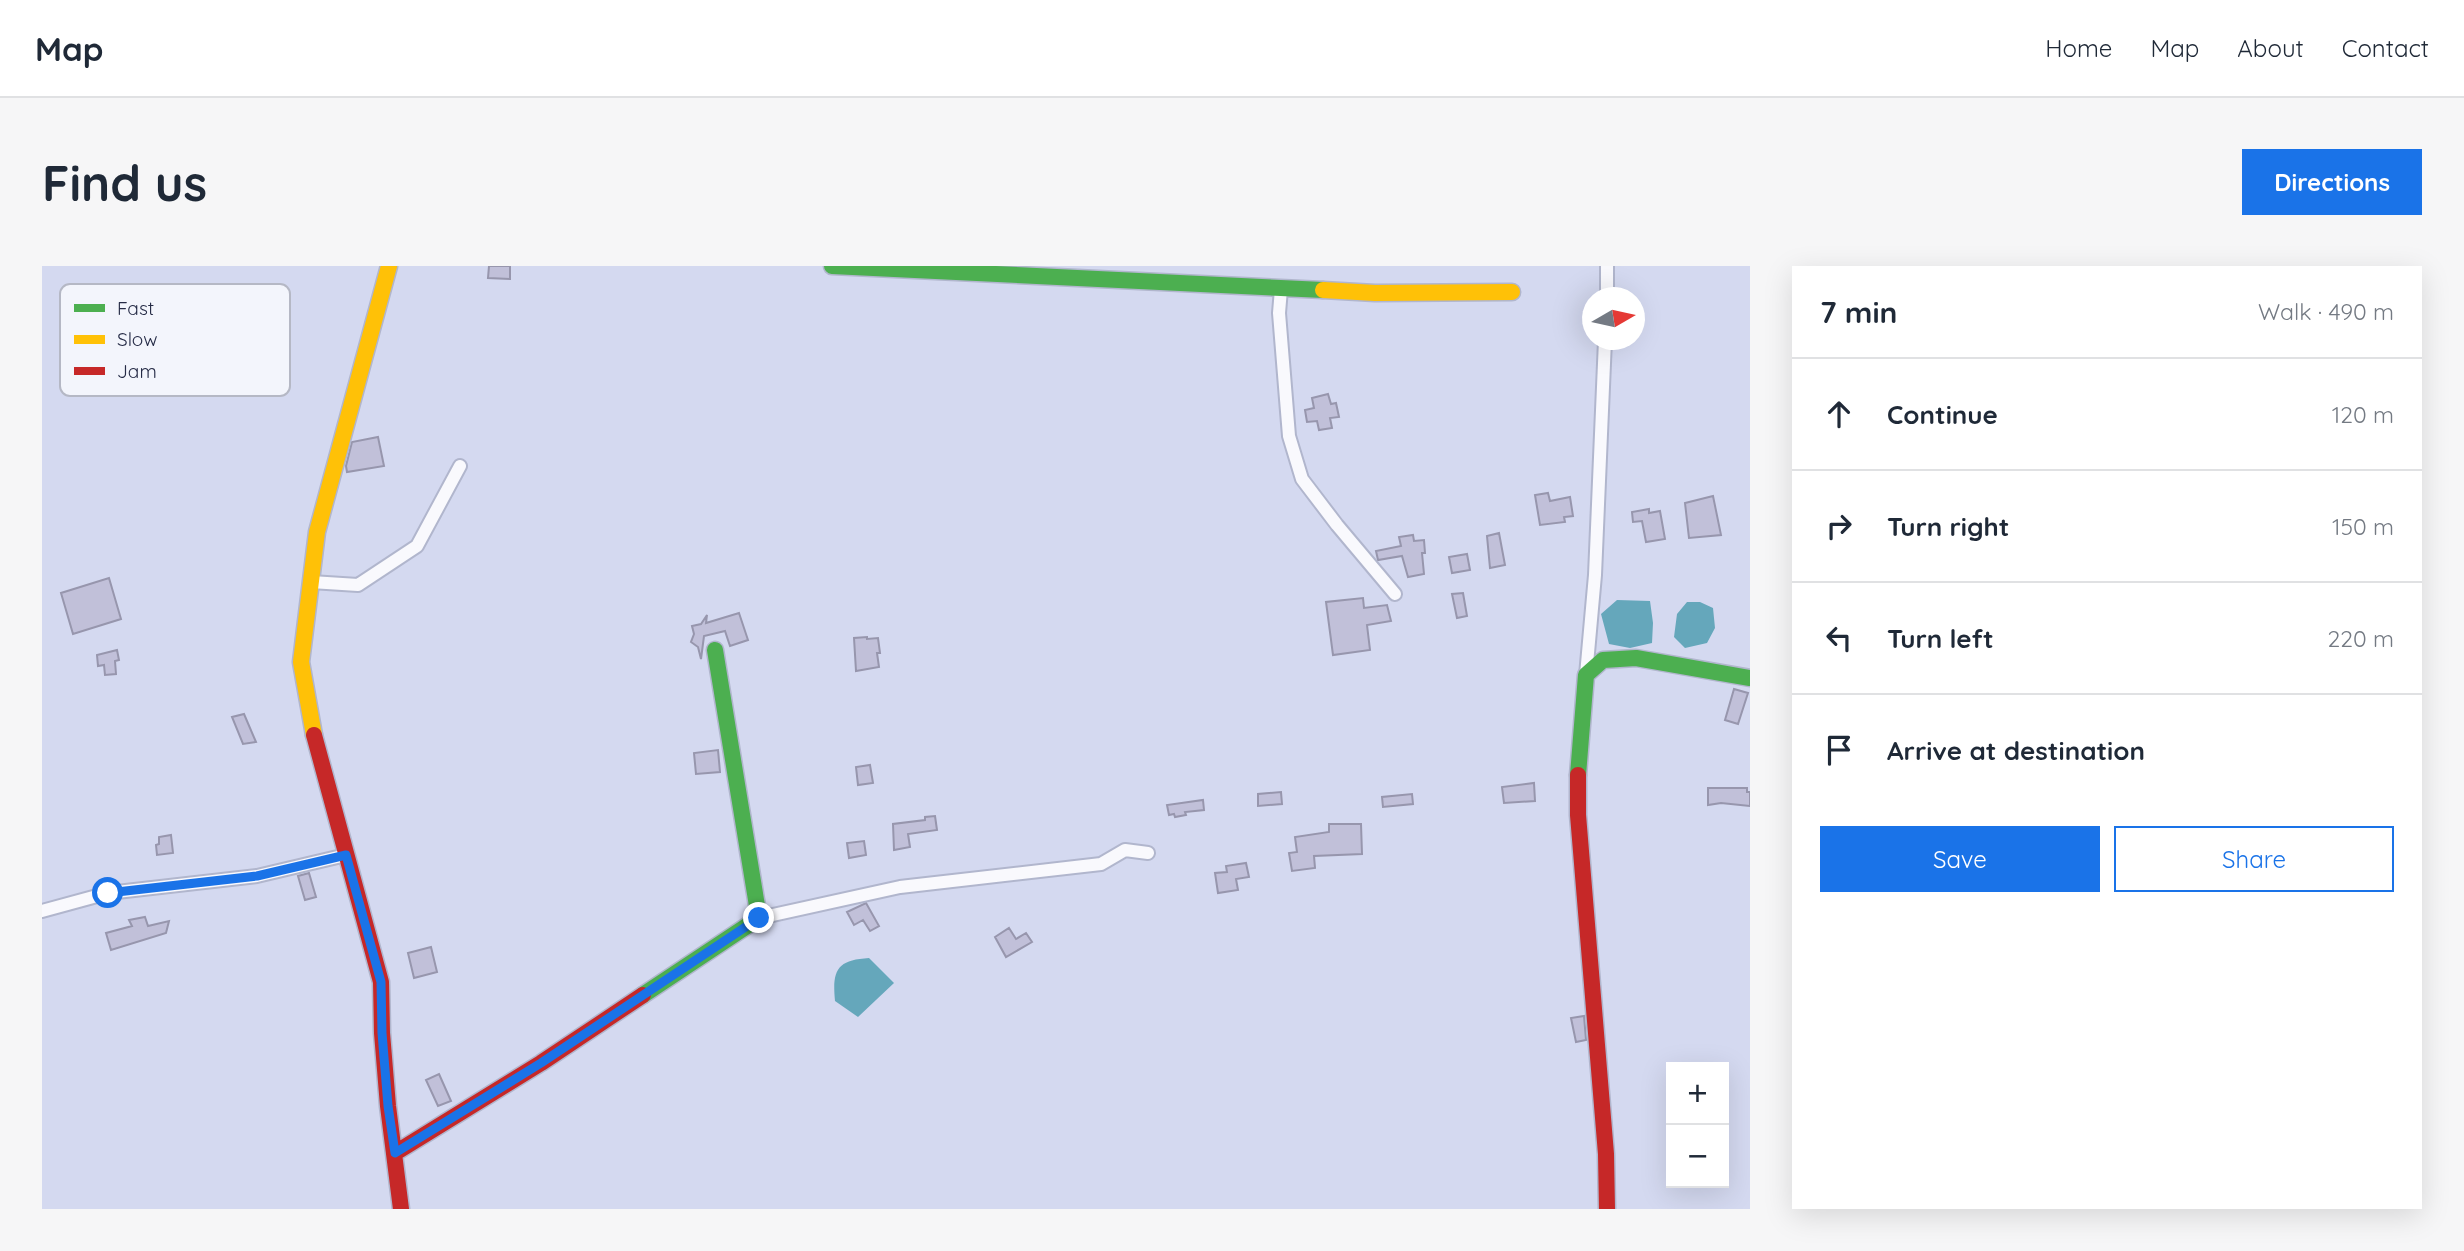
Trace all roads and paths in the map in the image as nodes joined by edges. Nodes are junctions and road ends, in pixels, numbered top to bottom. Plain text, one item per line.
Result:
1 (389, 266) edge
2 (832, 266) edge
3 (1607, 266) edge
4 (1607, 287) edge
5 (1280, 289) junction
6 (1512, 292) dead end
7 (1605, 350) edge
8 (460, 466) dead end
9 (311, 582) junction
10 (1395, 594) dead end
11 (715, 650) dead end
12 (1586, 675) junction
13 (1750, 678) edge
14 (1148, 853) dead end
15 (346, 855) junction
16 (42, 911) edge
17 (759, 918) junction
18 (395, 1153) junction
19 (401, 1209) edge
20 (1607, 1209) edge

1 - 9 street
2 - 5 street
3 - 4 street
5 - 6 street
5 - 10 street
7 - 12 street
8 - 9 street
9 - 15 street
11 - 17 street
12 - 13 street
12 - 20 street
14 - 17 street
15 - 16 street
15 - 18 street
17 - 18 street
18 - 19 street

